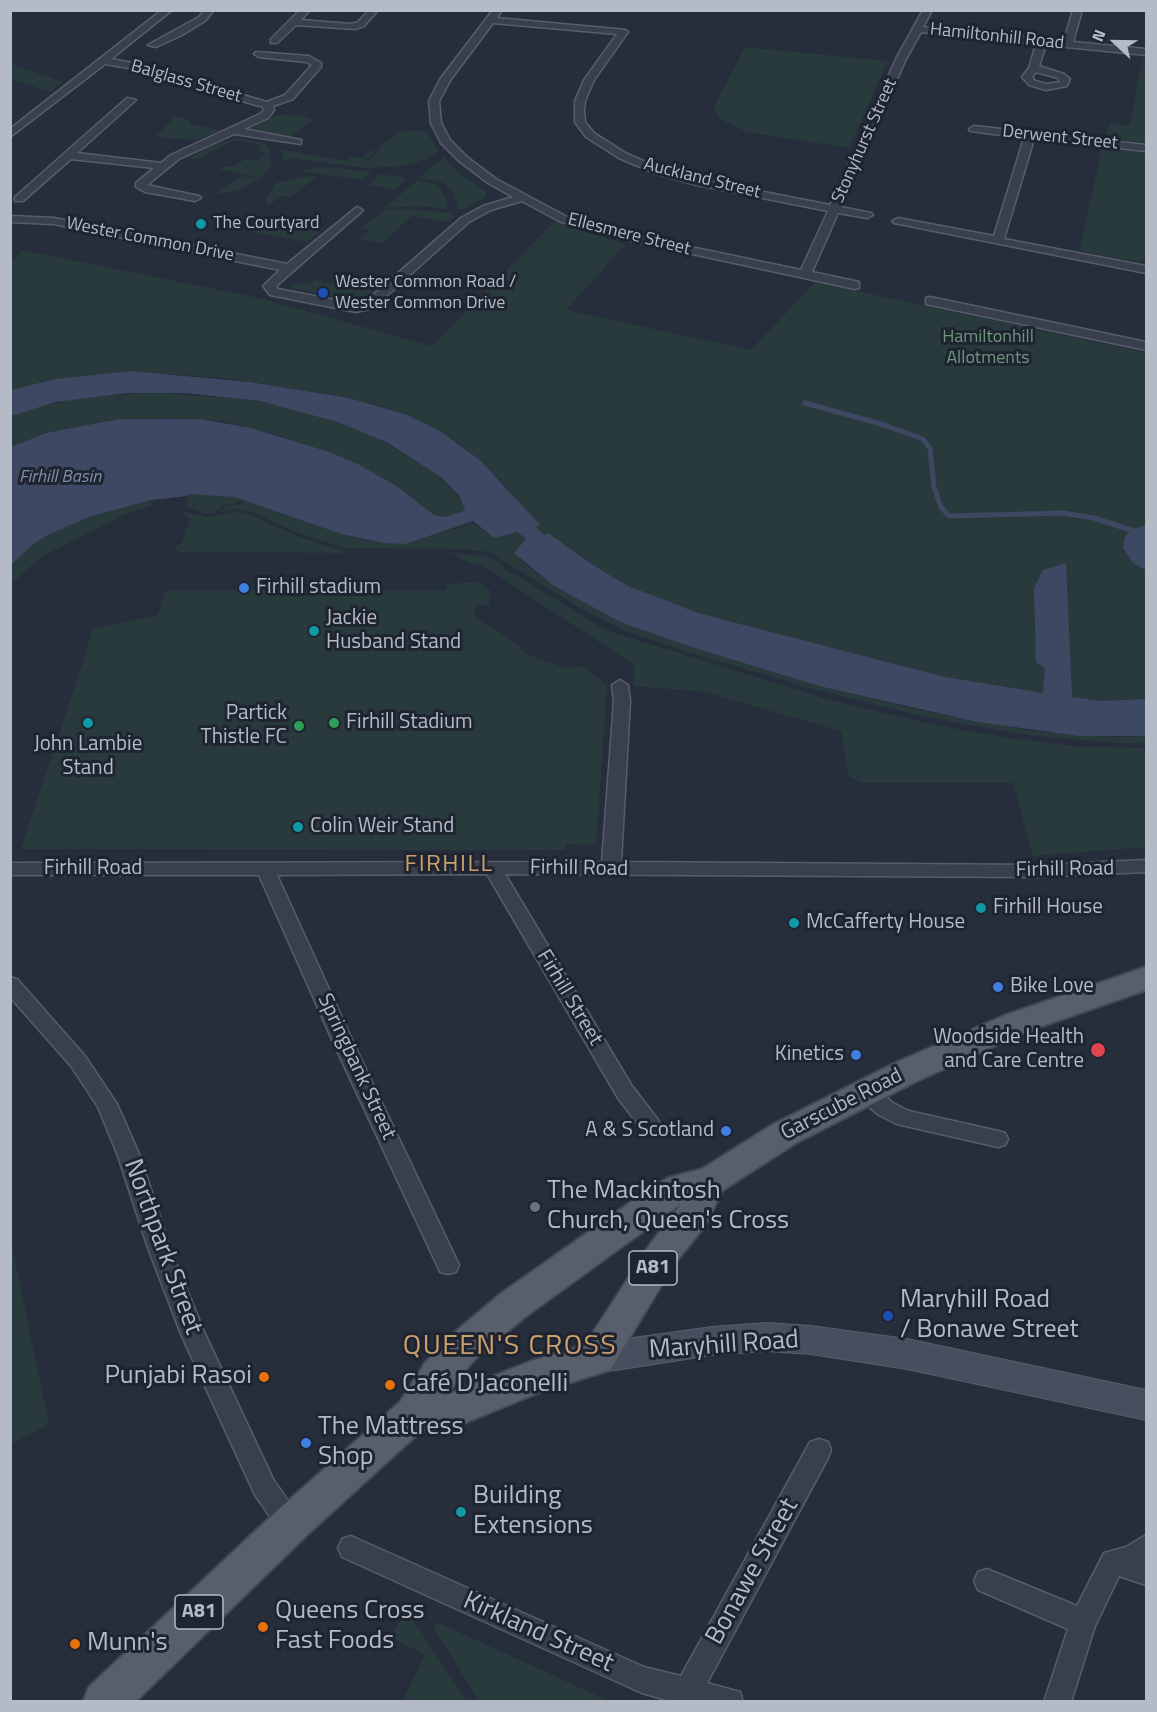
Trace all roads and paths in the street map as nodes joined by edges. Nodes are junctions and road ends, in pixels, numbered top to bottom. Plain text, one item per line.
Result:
1 (210, 10) edge
2 (306, 10) edge
3 (374, 10) edge
4 (498, 10) edge
5 (928, 10) edge
6 (1078, 10) edge
7 (171, 14) edge
8 (202, 19) junction
9 (490, 20) junction
10 (294, 22) junction
11 (919, 29) junction
12 (1042, 41) junction
13 (1068, 44) junction
14 (153, 45) dead end
15 (1146, 52) edge
16 (259, 54) junction
17 (104, 61) junction
18 (249, 64) dead end
19 (1034, 68) dead end
20 (131, 100) dead end
21 (267, 105) junction
22 (974, 129) dead end
23 (231, 130) junction
24 (10, 134) edge
25 (1030, 135) junction
26 (297, 142) dead end
27 (1146, 148) edge
28 (68, 155) junction
29 (162, 166) junction
30 (195, 198) dead end
31 (521, 198) junction
32 (19, 199) dead end
33 (835, 209) junction
34 (357, 210) dead end
35 (867, 215) dead end
36 (10, 219) edge
37 (898, 221) dead end
38 (998, 241) junction
39 (288, 268) junction
40 (1146, 270) edge
41 (804, 274) junction
42 (855, 285) dead end
43 (930, 301) dead end
44 (1146, 346) edge
45 (620, 685) dead end
46 (1146, 866) edge
47 (265, 868) junction
48 (492, 868) junction
49 (10, 869) edge
50 (611, 870) junction
51 (1146, 978) edge
52 (10, 984) edge
53 (865, 1092) junction
54 (651, 1126) dead end
55 (998, 1139) dead end
56 (711, 1180) junction
57 (448, 1265) dead end
58 (597, 1358) junction
59 (1146, 1405) edge
60 (413, 1413) junction
61 (819, 1450) dead end
62 (294, 1522) junction
63 (1146, 1546) edge
64 (351, 1548) dead end
65 (1113, 1562) junction
66 (1146, 1573) edge
67 (987, 1581) dead end
68 (1083, 1622) junction
69 (687, 1693) junction
70 (104, 1701) edge
71 (730, 1701) edge
72 (1057, 1701) edge

1 - 8 street
2 - 10 street
3 - 10 street
4 - 9 street
5 - 11 street, Stonyhurst Street
6 - 13 street
7 - 8 street
7 - 17 street
8 - 14 street
9 - 31 street, Ellesmere Street
9 - 33 street, Auckland Street
10 - 16 street
11 - 12 street, Hamiltonhill Road
11 - 33 street, Stonyhurst Street
12 - 13 street, Hamiltonhill Road
12 - 19 street
13 - 15 street, Hamiltonhill Road
16 - 18 street
16 - 21 street
17 - 21 street, Balglass Street
17 - 24 street
20 - 28 street
21 - 23 street
22 - 25 street, Derwent Street
23 - 26 street
23 - 29 street
25 - 27 street, Derwent Street
25 - 38 street
28 - 29 street
28 - 32 street
29 - 30 street
31 - 39 street
31 - 41 street, Ellesmere Street
33 - 35 street, Auckland Street
33 - 41 street, Stonyhurst Street
34 - 39 street
36 - 39 street, Wester Common Drive
37 - 38 street
38 - 40 street
41 - 42 street, Ellesmere Street
43 - 44 street
45 - 50 street
46 - 50 street, Firhill Road
47 - 48 street, Firhill Road
47 - 49 street, Firhill Road
47 - 57 street, Springbank Street
48 - 50 street, Firhill Road
48 - 54 street, Firhill Street
51 - 53 main road, Garscube Road / A81
52 - 62 street, Northpark Street
53 - 55 street
53 - 56 main road, Garscube Road / A81
56 - 58 main road, A81
56 - 60 main road, Garscube Road / A81
58 - 59 street, Maryhill Road
58 - 60 main road, Maryhill Road
60 - 62 main road, A81
61 - 69 street, Bonawe Street
62 - 70 main road, A81
63 - 65 street
64 - 69 street, Kirkland Street
65 - 66 street
65 - 68 street
67 - 68 street
68 - 72 street
69 - 71 street, Kirkland Street

